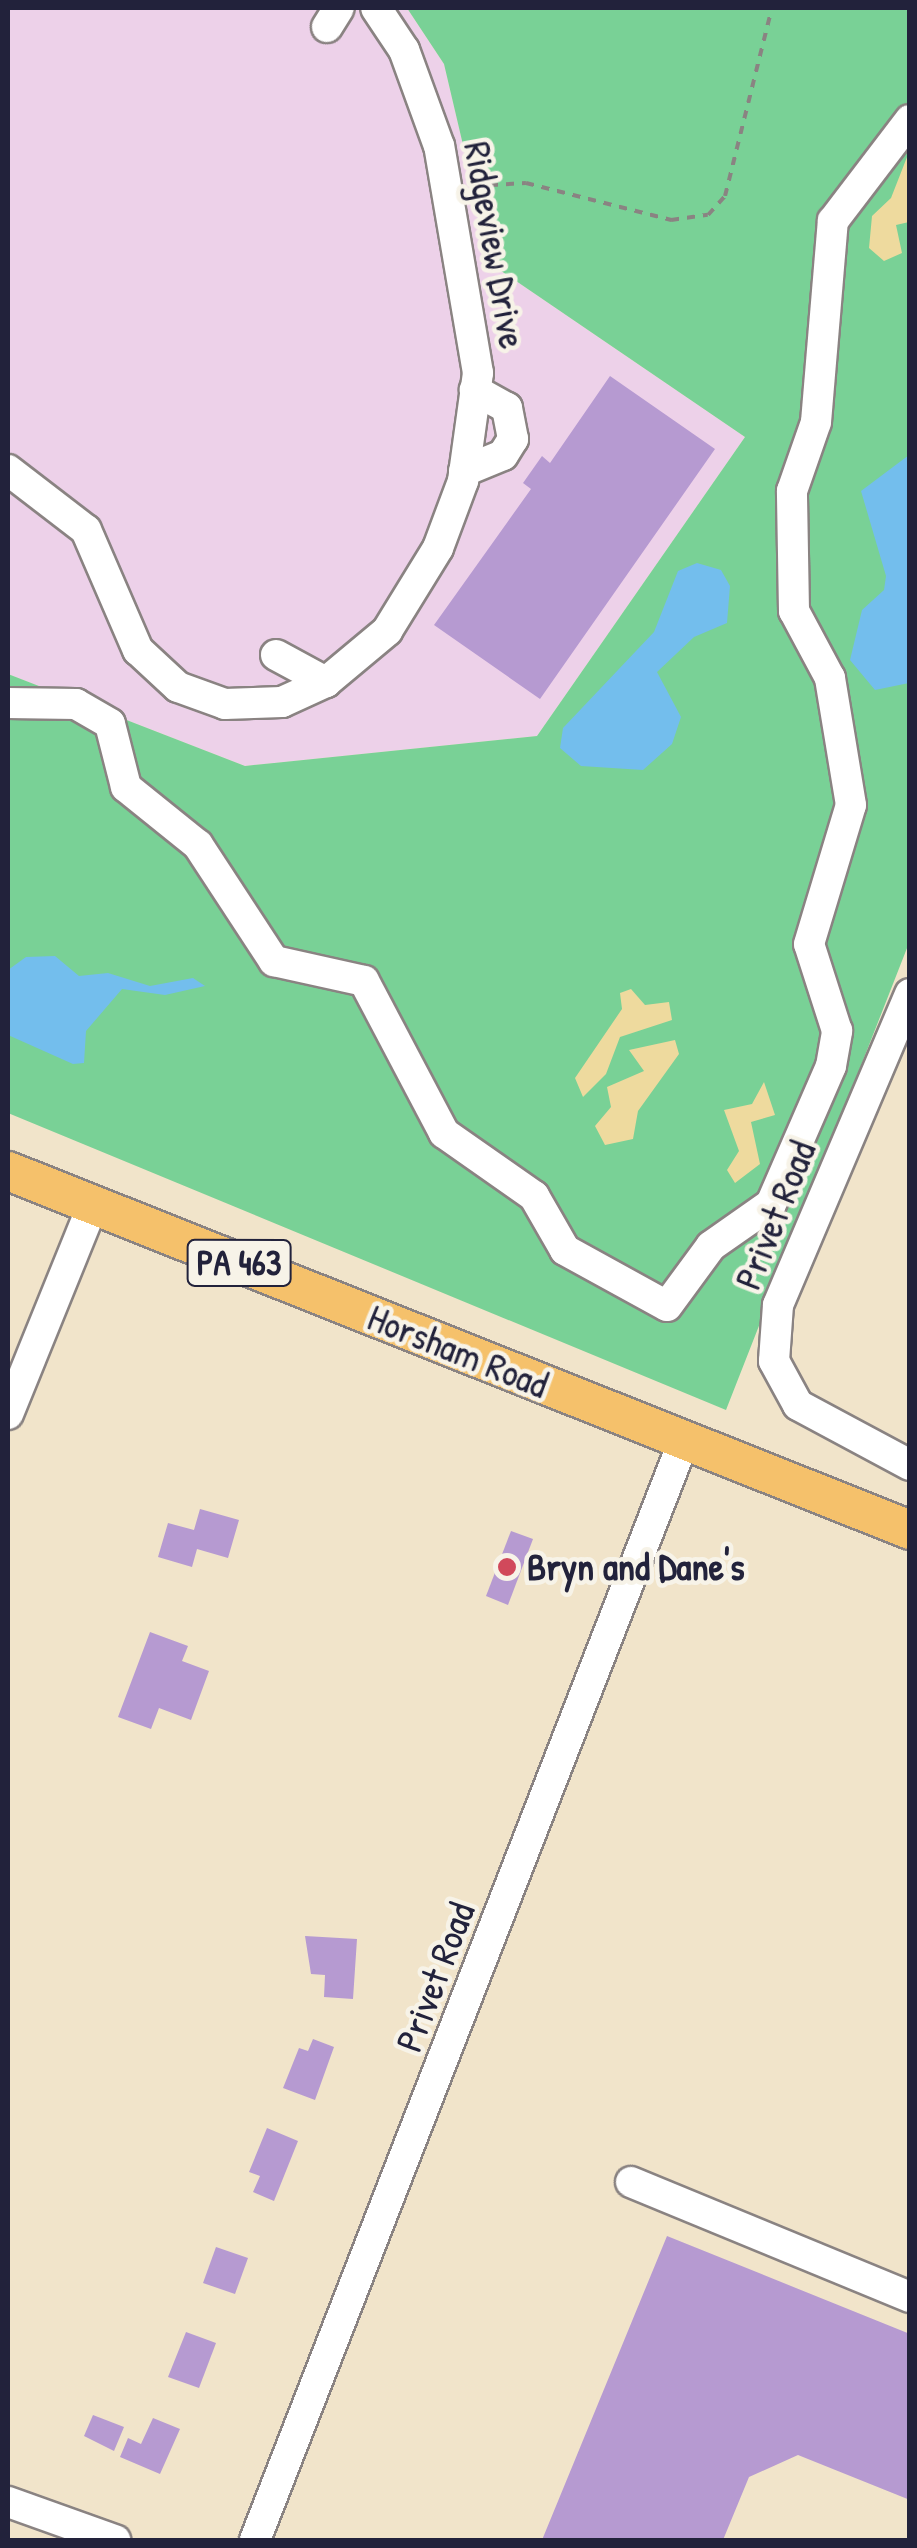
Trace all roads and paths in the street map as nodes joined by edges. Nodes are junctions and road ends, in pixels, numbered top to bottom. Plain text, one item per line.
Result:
1 (376, 8) edge
2 (772, 8) edge
3 (910, 120) edge
4 (447, 192) junction
5 (476, 390) junction
6 (8, 470) edge
7 (464, 470) junction
8 (276, 655) dead end
9 (326, 682) junction
10 (8, 703) edge
11 (910, 994) edge
12 (8, 1171) edge
13 (92, 1206) junction
14 (8, 1414) edge
15 (684, 1440) junction
16 (910, 1465) edge
17 (910, 1530) edge
18 (631, 2182) dead end
19 (910, 2297) edge
20 (8, 2502) edge
21 (116, 2540) edge
22 (255, 2540) edge

1 - 4 street, Ridgeview Drive
2 - 4 path
3 - 10 street
4 - 5 street, Ridgeview Drive
5 - 7 street, Ridgeview Drive
5 - 7 street
6 - 9 street, Ridgeview Drive
7 - 9 street, Ridgeview Drive
8 - 9 street
11 - 16 street, Privet Road
12 - 13 main road, Horsham Road / PA 463
13 - 14 street
13 - 15 main road, Horsham Road / PA 463
15 - 17 main road, Horsham Road / PA 463
15 - 22 street, Privet Road
18 - 19 street
20 - 21 street

